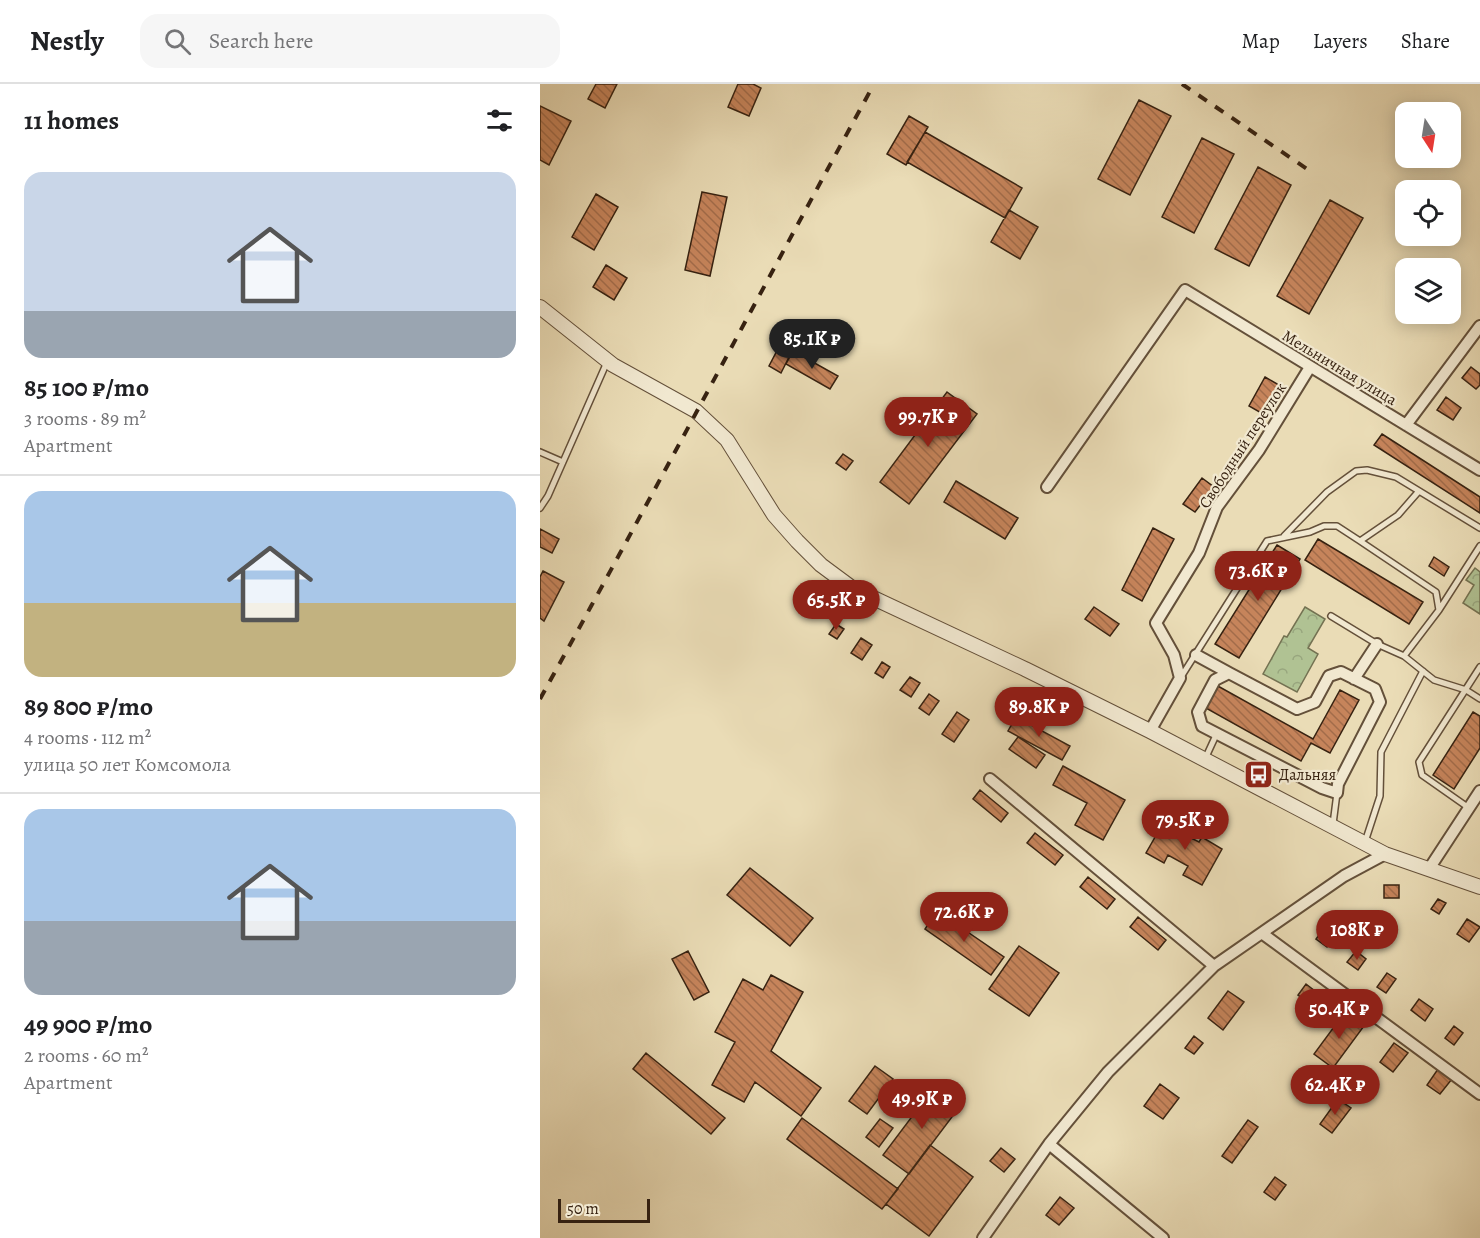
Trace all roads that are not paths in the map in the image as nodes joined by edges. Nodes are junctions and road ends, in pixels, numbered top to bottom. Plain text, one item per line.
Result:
1 (540, 307) edge
2 (1480, 326) edge
3 (608, 361) junction
4 (1310, 367) junction
5 (1406, 425) junction
6 (540, 452) edge
7 (563, 462) junction
8 (1480, 470) edge
9 (1047, 487) dead end
10 (1419, 491) junction
11 (540, 508) edge
12 (1480, 528) edge
13 (1284, 536) junction
14 (1360, 541) junction
15 (1480, 546) edge
16 (1439, 610) junction
17 (1331, 616) dead end
18 (1377, 644) junction
19 (1196, 655) junction
20 (1404, 656) junction
21 (1480, 667) edge
22 (1423, 671) junction
23 (1229, 673) junction
24 (1180, 678) junction
25 (1354, 679) junction
26 (1466, 690) junction
27 (1480, 699) edge
28 (1150, 731) junction
29 (1217, 734) junction
30 (1204, 759) junction
31 (990, 779) dead end
32 (1480, 790) edge
33 (1337, 793) junction
34 (1469, 808) junction
35 (1333, 826) junction
36 (1364, 843) junction
37 (1385, 854) junction
38 (1429, 870) junction
39 (1480, 887) edge
40 (1263, 934) junction
41 (1214, 966) junction
42 (1480, 1094) edge
43 (1049, 1144) junction
44 (983, 1238) edge
45 (1163, 1238) edge

1 - 3 street
2 - 5 street
3 - 7 lane
3 - 28 street
4 - 5 street, Мельничная улица
4 - 9 street, Мельничная улица
4 - 24 street, Свободный переулок
5 - 8 street, Мельничная улица
6 - 7 lane
7 - 11 lane
10 - 12 lane
10 - 13 lane
10 - 14 lane
13 - 14 lane
13 - 19 lane
14 - 16 lane
15 - 16 lane
16 - 20 lane
17 - 18 lane
18 - 20 lane
18 - 25 street
19 - 23 street
19 - 24 lane
20 - 22 lane
21 - 26 lane
22 - 26 lane
22 - 36 lane
23 - 25 street
23 - 29 street
24 - 28 street
25 - 33 street
26 - 27 lane
26 - 34 lane
28 - 30 street
29 - 30 lane
29 - 33 street
30 - 35 street
31 - 41 street
32 - 34 street
33 - 35 lane
34 - 38 street
35 - 36 street
36 - 37 street
37 - 38 street
37 - 40 street
38 - 39 street
40 - 41 street
40 - 42 street
41 - 43 street
43 - 44 street
43 - 45 street

